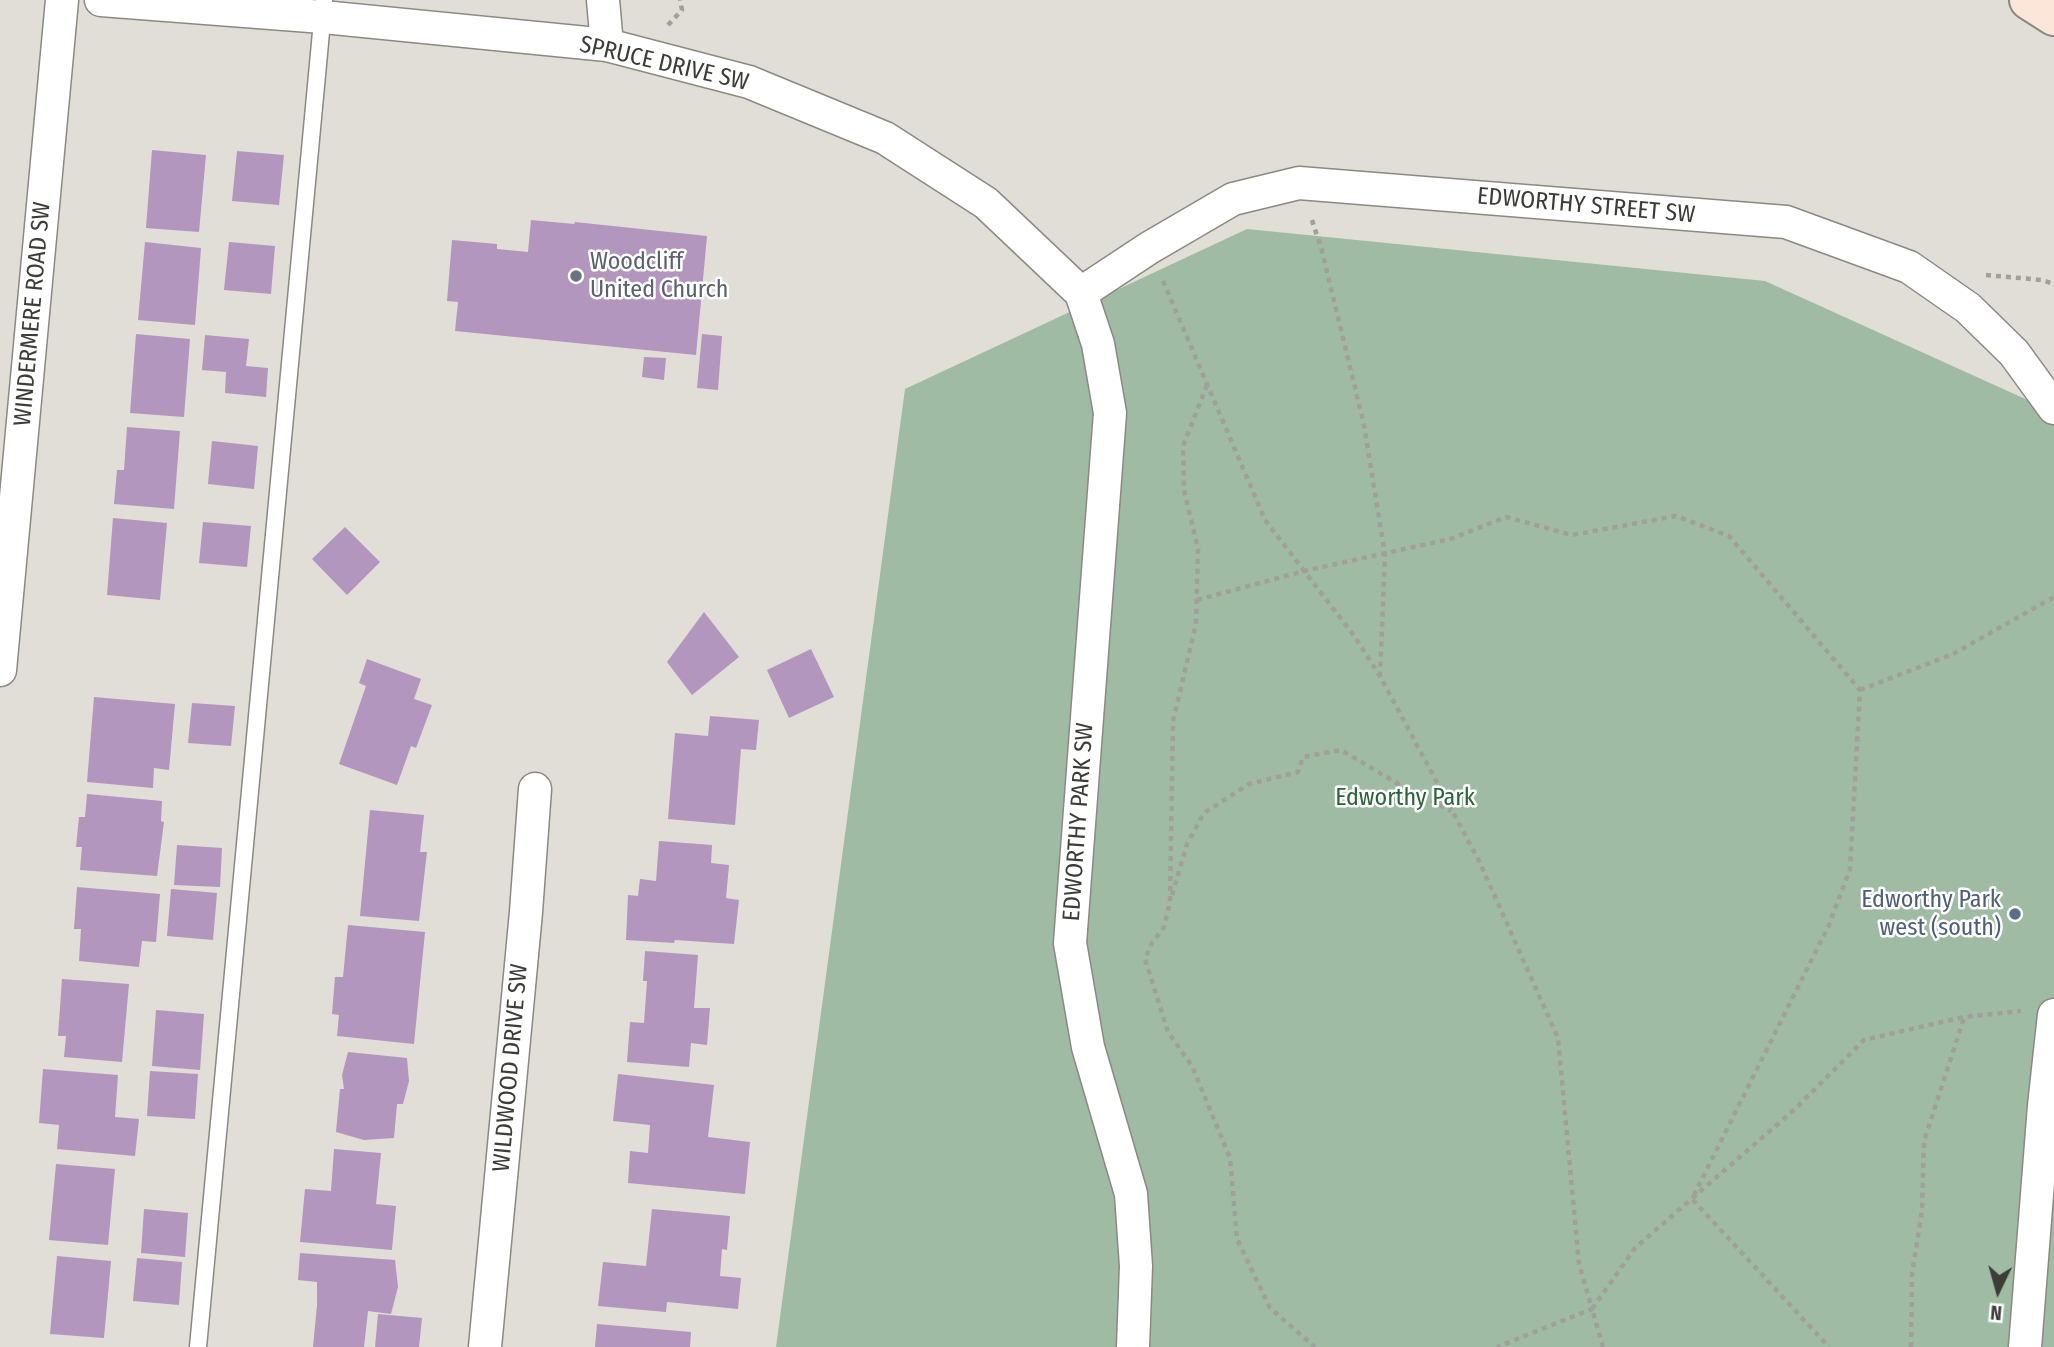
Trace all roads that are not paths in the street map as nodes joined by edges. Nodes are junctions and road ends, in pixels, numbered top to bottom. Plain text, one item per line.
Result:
1 (62, 0) edge
2 (101, 0) edge
3 (603, 0) edge
4 (2029, 0) edge
5 (324, 9) edge
6 (2054, 16) edge
7 (607, 45) junction
8 (1081, 293) junction
9 (2054, 408) edge
10 (0, 670) edge
11 (535, 789) dead end
12 (2041, 1012) edge
13 (198, 1347) edge
14 (485, 1347) edge
15 (1133, 1347) edge
16 (2025, 1347) edge

1 - 10 street, WINDERMERE ROAD SW
2 - 5 street, SPRUCE DRIVE SW
3 - 7 street
4 - 6 main road
5 - 7 street, SPRUCE DRIVE SW
5 - 13 lane
7 - 8 street, SPRUCE DRIVE SW
8 - 9 street, EDWORTHY STREET SW
8 - 15 street, EDWORTHY PARK SW
11 - 14 street, WILDWOOD DRIVE SW
12 - 16 street

